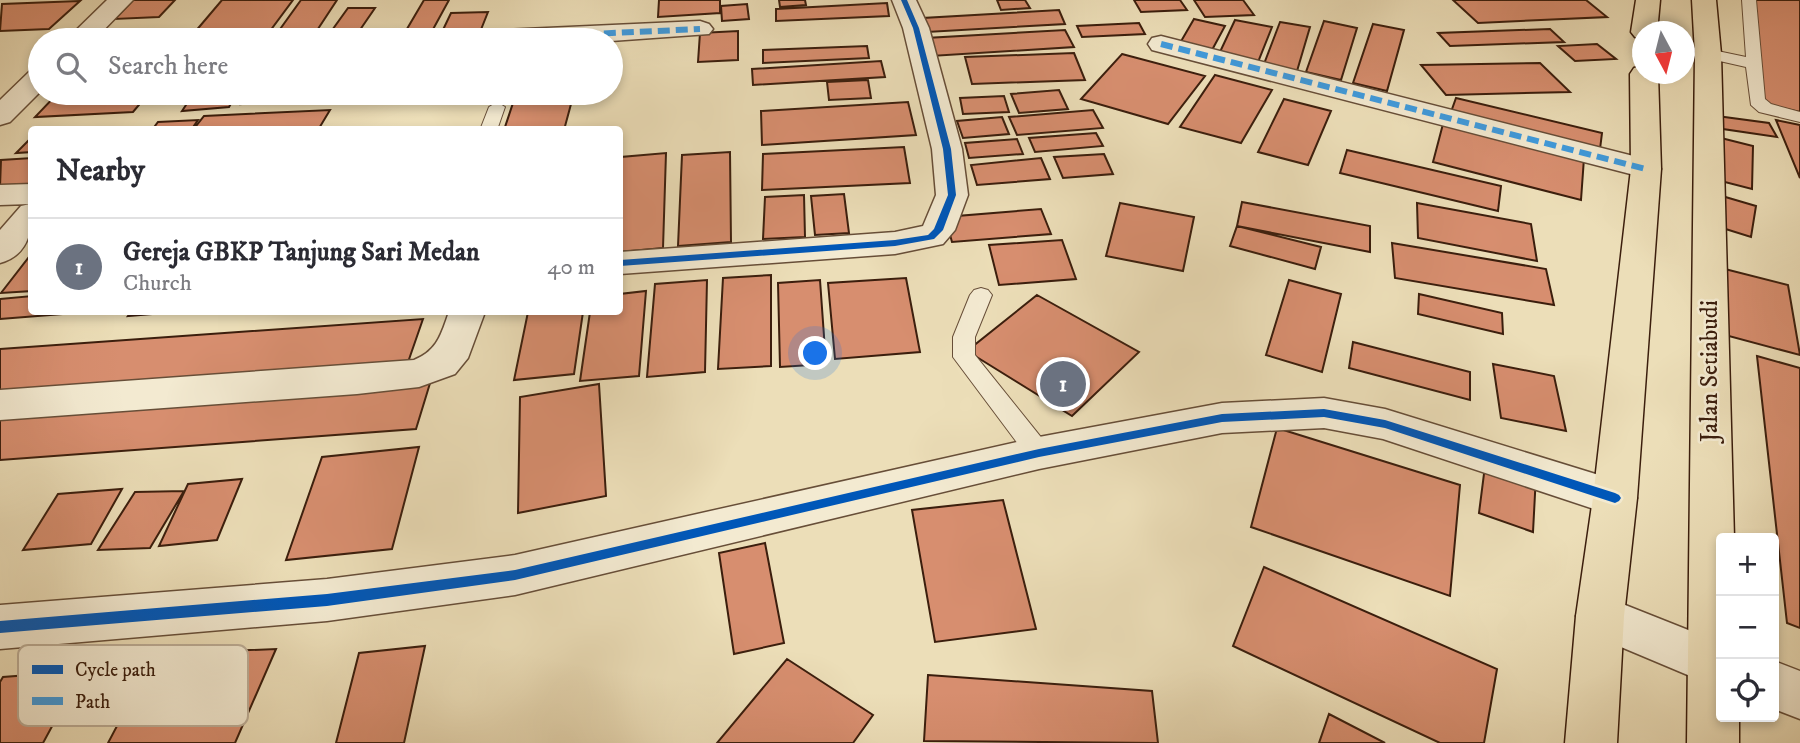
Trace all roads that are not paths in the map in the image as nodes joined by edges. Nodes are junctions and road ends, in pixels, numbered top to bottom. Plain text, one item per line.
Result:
1 (121, 0) edge
2 (904, 0) edge
3 (1648, 0) edge
4 (1704, 0) edge
5 (1749, 0) edge
6 (1645, 21) edge
7 (92, 28) edge
8 (700, 29) dead end
9 (623, 33) edge
10 (1161, 44) dead end
11 (1696, 51) edge
12 (1754, 64) junction
13 (1644, 84) edge
14 (28, 89) edge
15 (497, 107) dead end
16 (0, 116) edge
17 (1800, 117) edge
18 (490, 126) edge
19 (1646, 169) junction
20 (28, 194) edge
21 (0, 195) edge
22 (28, 218) edge
23 (0, 252) edge
24 (623, 263) edge
25 (981, 295) dead end
26 (466, 315) edge
27 (0, 405) edge
28 (1039, 453) junction
29 (1615, 498) junction
30 (1600, 616) junction
31 (0, 627) edge
32 (1717, 659) edge
33 (1716, 664) edge
34 (1716, 684) edge
35 (1779, 687) edge
36 (1800, 695) edge
37 (1591, 743) edge
38 (1713, 743) edge

1 - 7 street
2 - 24 street
3 - 6 main road
4 - 11 main road, Jalan Setiabudi
5 - 12 lane
8 - 9 street
10 - 19 street
11 - 12 lane
11 - 32 main road, Jalan Setiabudi
12 - 17 lane
13 - 19 main road
14 - 16 street
15 - 18 lane
19 - 29 main road
20 - 21 street
22 - 23 street
25 - 28 lane
26 - 27 street
28 - 29 street
28 - 31 street
29 - 30 main road
30 - 33 street
30 - 37 main road
34 - 38 main road, Jalan Setiabudi
35 - 36 street

